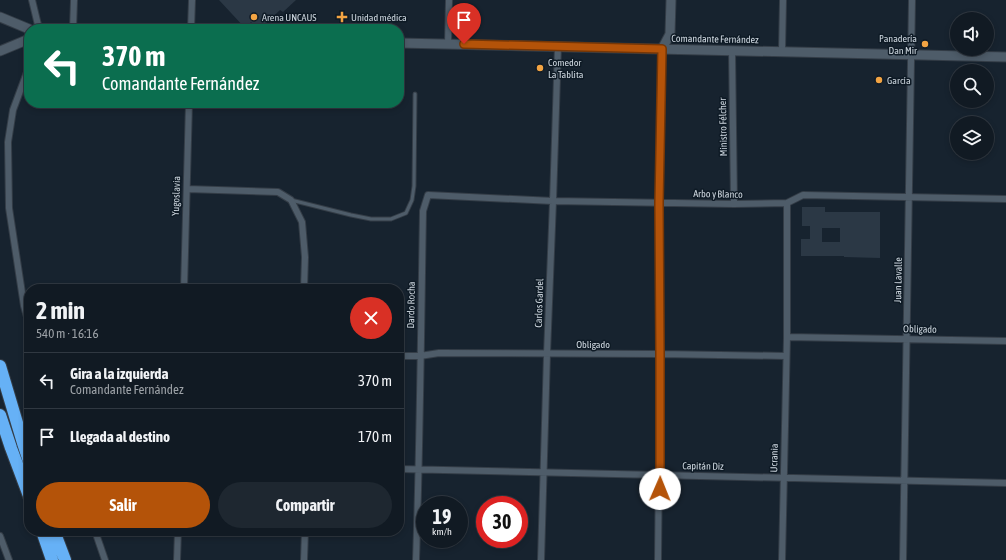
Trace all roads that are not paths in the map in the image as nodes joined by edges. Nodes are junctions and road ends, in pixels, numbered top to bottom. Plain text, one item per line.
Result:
1 (32, 0) edge
2 (74, 0) edge
3 (192, 0) edge
4 (449, 0) edge
5 (671, 0) edge
6 (783, 0) edge
7 (912, 0) edge
8 (0, 17) edge
9 (38, 24) edge
10 (73, 24) edge
11 (191, 24) edge
12 (24, 28) edge
13 (24, 41) edge
14 (404, 43) edge
15 (448, 44) junction
16 (558, 46) junction
17 (662, 49) junction
18 (732, 50) junction
19 (0, 51) edge
20 (782, 52) junction
21 (911, 54) junction
22 (1006, 57) edge
23 (24, 80) edge
24 (415, 94) dead end
25 (189, 108) edge
26 (187, 189) junction
27 (428, 195) joint
28 (909, 197) junction
29 (1006, 199) edge
30 (291, 200) junction
31 (553, 201) junction
32 (659, 203) junction
33 (788, 203) junction
34 (734, 204) junction
35 (184, 284) edge
36 (304, 284) edge
37 (24, 306) edge
38 (786, 337) junction
39 (907, 339) junction
40 (1006, 341) edge
41 (547, 354) junction
42 (660, 354) junction
43 (404, 356) edge
44 (420, 356) junction
45 (786, 356) junction
46 (0, 366) edge
47 (0, 415) edge
48 (24, 446) edge
49 (404, 469) edge
50 (419, 469) junction
51 (544, 472) junction
52 (660, 475) junction
53 (783, 478) junction
54 (904, 481) junction
55 (24, 483) edge
56 (1006, 483) edge
57 (0, 536) edge
58 (44, 536) edge
59 (56, 536) edge
60 (97, 536) edge
61 (178, 536) edge
62 (305, 536) edge
63 (0, 556) edge
64 (8, 558) edge
65 (52, 560) edge
66 (65, 560) edge
67 (105, 560) edge
68 (177, 560) edge
69 (304, 560) edge
70 (416, 560) edge
71 (541, 560) edge
72 (658, 560) edge
73 (782, 560) edge
74 (903, 560) edge

1 - 9 street
2 - 10 street
3 - 11 street
4 - 15 street
5 - 17 main road
6 - 20 street
7 - 21 street, Juan Lavalle
8 - 12 main road
13 - 19 main road
14 - 15 main road, Comandante Fernández
15 - 16 main road, Comandante Fernández
16 - 17 main road, Comandante Fernández
16 - 31 street, Carlos Gardel
17 - 18 main road, Comandante Fernández
17 - 32 street
18 - 20 main road, Comandante Fernández
18 - 34 street, Ministro Félcher
20 - 21 main road, Comandante Fernández
21 - 22 main road, Comandante Fernández
21 - 28 street, Juan Lavalle
23 - 37 street
24 - 30 lane
25 - 26 street, Yugoslavia
26 - 30 street
26 - 35 street, Yugoslavia
27 - 31 street, Arbo y Blanco
27 - 44 street, Dardo Rocha
28 - 29 street, Arbo y Blanco
28 - 33 street, Arbo y Blanco
28 - 39 street, Juan Lavalle
30 - 36 street
31 - 32 street, Arbo y Blanco
31 - 41 street, Carlos Gardel
32 - 34 street, Arbo y Blanco
32 - 42 street
33 - 34 street, Arbo y Blanco
33 - 38 street
38 - 39 street, Obligado
38 - 45 street
39 - 40 street, Obligado
39 - 54 street, Juan Lavalle
41 - 42 street, Obligado
41 - 44 street, Obligado
41 - 51 street, Carlos Gardel
42 - 45 street, Obligado
42 - 52 street
43 - 44 street, Obligado
44 - 50 street, Dardo Rocha
45 - 53 street, Ucrania
46 - 48 highway
47 - 55 highway
49 - 50 street, Capitán Diz
50 - 51 street, Capitán Diz
50 - 70 street, Dardo Rocha
51 - 52 street, Capitán Diz
51 - 71 street, Carlos Gardel
52 - 53 street, Capitán Diz
52 - 72 street
53 - 54 street, Capitán Diz
53 - 73 street, Ucrania
54 - 56 street, Capitán Diz
54 - 74 street, Juan Lavalle
57 - 64 street
58 - 65 highway
59 - 66 highway
60 - 67 street
61 - 68 street
62 - 69 street
63 - 64 street

